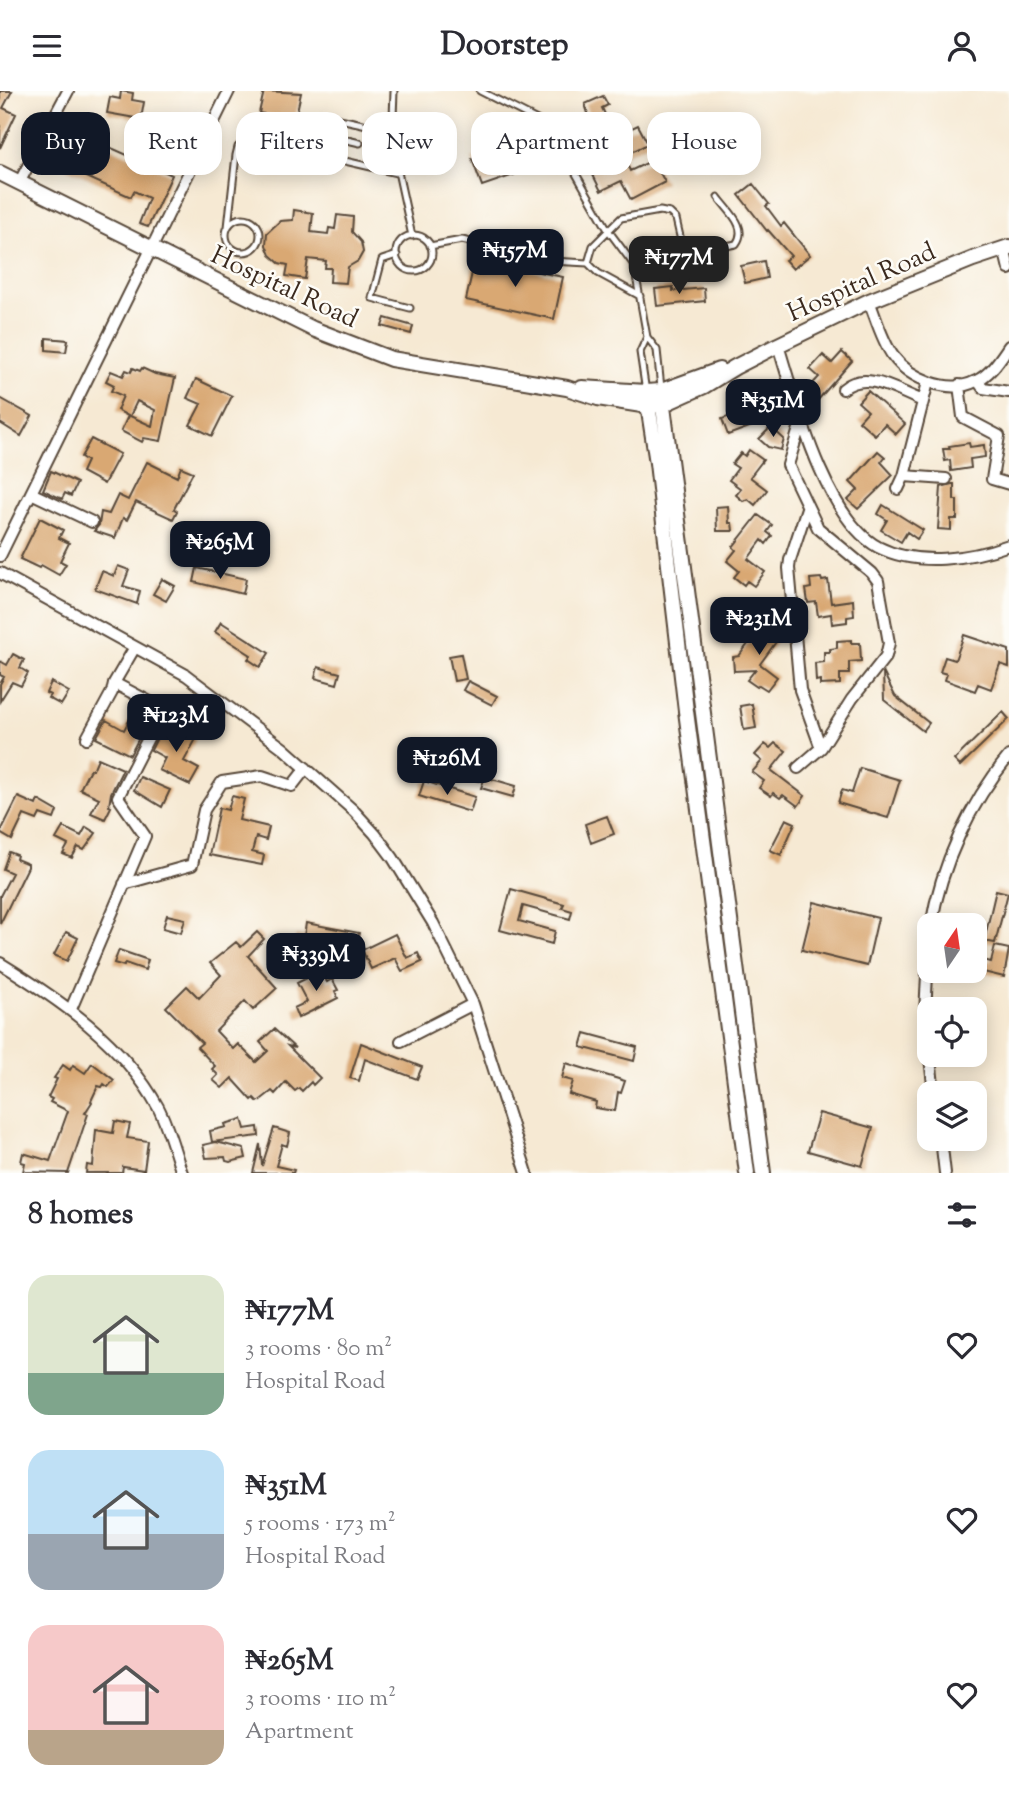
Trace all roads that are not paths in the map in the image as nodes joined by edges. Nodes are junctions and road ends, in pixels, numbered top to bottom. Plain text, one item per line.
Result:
1 (68, 91) edge
2 (229, 91) edge
3 (394, 91) edge
4 (480, 91) edge
5 (392, 112) edge
6 (348, 140) edge
7 (360, 143) dead end
8 (236, 155) edge
9 (0, 173) edge
10 (397, 175) edge
11 (19, 183) junction
12 (718, 197) dead end
13 (228, 227) junction
14 (608, 230) junction
15 (412, 236) junction
16 (430, 246) junction
17 (1007, 247) edge
18 (152, 249) junction
19 (684, 254) junction
20 (397, 255) junction
21 (588, 263) junction
22 (634, 265) junction
23 (1009, 269) edge
24 (640, 296) junction
25 (869, 301) junction
26 (410, 308) dead end
27 (647, 337) junction
28 (778, 345) junction
29 (1009, 346) edge
30 (978, 381) junction
31 (928, 382) junction
32 (959, 385) junction
33 (843, 389) dead end
34 (1009, 392) edge
35 (663, 398) junction
36 (647, 399) junction
37 (923, 401) junction
38 (801, 422) junction
39 (664, 461) junction
40 (904, 476) junction
41 (946, 479) dead end
42 (1009, 484) edge
43 (898, 489) dead end
44 (31, 493) junction
45 (807, 508) junction
46 (92, 522) dead end
47 (1009, 545) edge
48 (0, 556) edge
49 (0, 573) edge
50 (135, 647) junction
51 (114, 683) junction
52 (701, 708) junction
53 (685, 711) junction
54 (87, 738) dead end
55 (821, 748) junction
56 (1009, 756) edge
57 (306, 768) junction
58 (798, 768) dead end
59 (124, 884) junction
60 (934, 913) edge
61 (734, 955) junction
62 (718, 958) junction
63 (0, 963) edge
64 (927, 983) edge
65 (473, 1004) junction
66 (71, 1009) junction
67 (401, 1041) dead end
68 (933, 1081) edge
69 (943, 1151) edge
70 (182, 1173) edge
71 (527, 1173) edge
72 (747, 1173) edge
73 (763, 1173) edge
74 (946, 1173) edge

1 - 11 street
2 - 18 street
3 - 5 lane
4 - 14 lane
6 - 7 lane
8 - 13 lane
9 - 11 street, Hospital Road
10 - 15 lane
11 - 18 street, Hospital Road
12 - 19 lane
13 - 13 lane
14 - 19 lane
14 - 21 lane
14 - 22 lane
15 - 16 lane
15 - 20 lane
16 - 20 lane
16 - 21 lane
17 - 23 street
17 - 25 street, Hospital Road
18 - 36 street, Hospital Road
18 - 44 street
19 - 22 lane
20 - 26 lane
21 - 24 lane
22 - 24 lane
24 - 27 lane
25 - 28 street, Hospital Road
25 - 31 street
27 - 35 lane
27 - 36 lane
28 - 35 street, Hospital Road
28 - 38 street
29 - 30 street
30 - 32 street
30 - 34 street
31 - 32 street
31 - 37 street
32 - 42 street
33 - 37 street
35 - 36 street, Hospital Road
35 - 39 street
36 - 39 street
37 - 40 street
38 - 45 street
38 - 47 street
39 - 52 street
39 - 53 street
40 - 41 street
40 - 43 street
44 - 46 street
44 - 48 street
45 - 55 street
45 - 55 street
49 - 50 street
50 - 51 street
50 - 57 street
51 - 54 street
51 - 59 street
52 - 53 street
52 - 61 street
53 - 62 street
55 - 58 street
56 - 60 street
57 - 59 street
57 - 65 street
59 - 66 street
61 - 62 street
61 - 73 street
62 - 72 street
63 - 66 street
64 - 68 street
65 - 67 street
65 - 71 street
66 - 70 street
69 - 74 street

